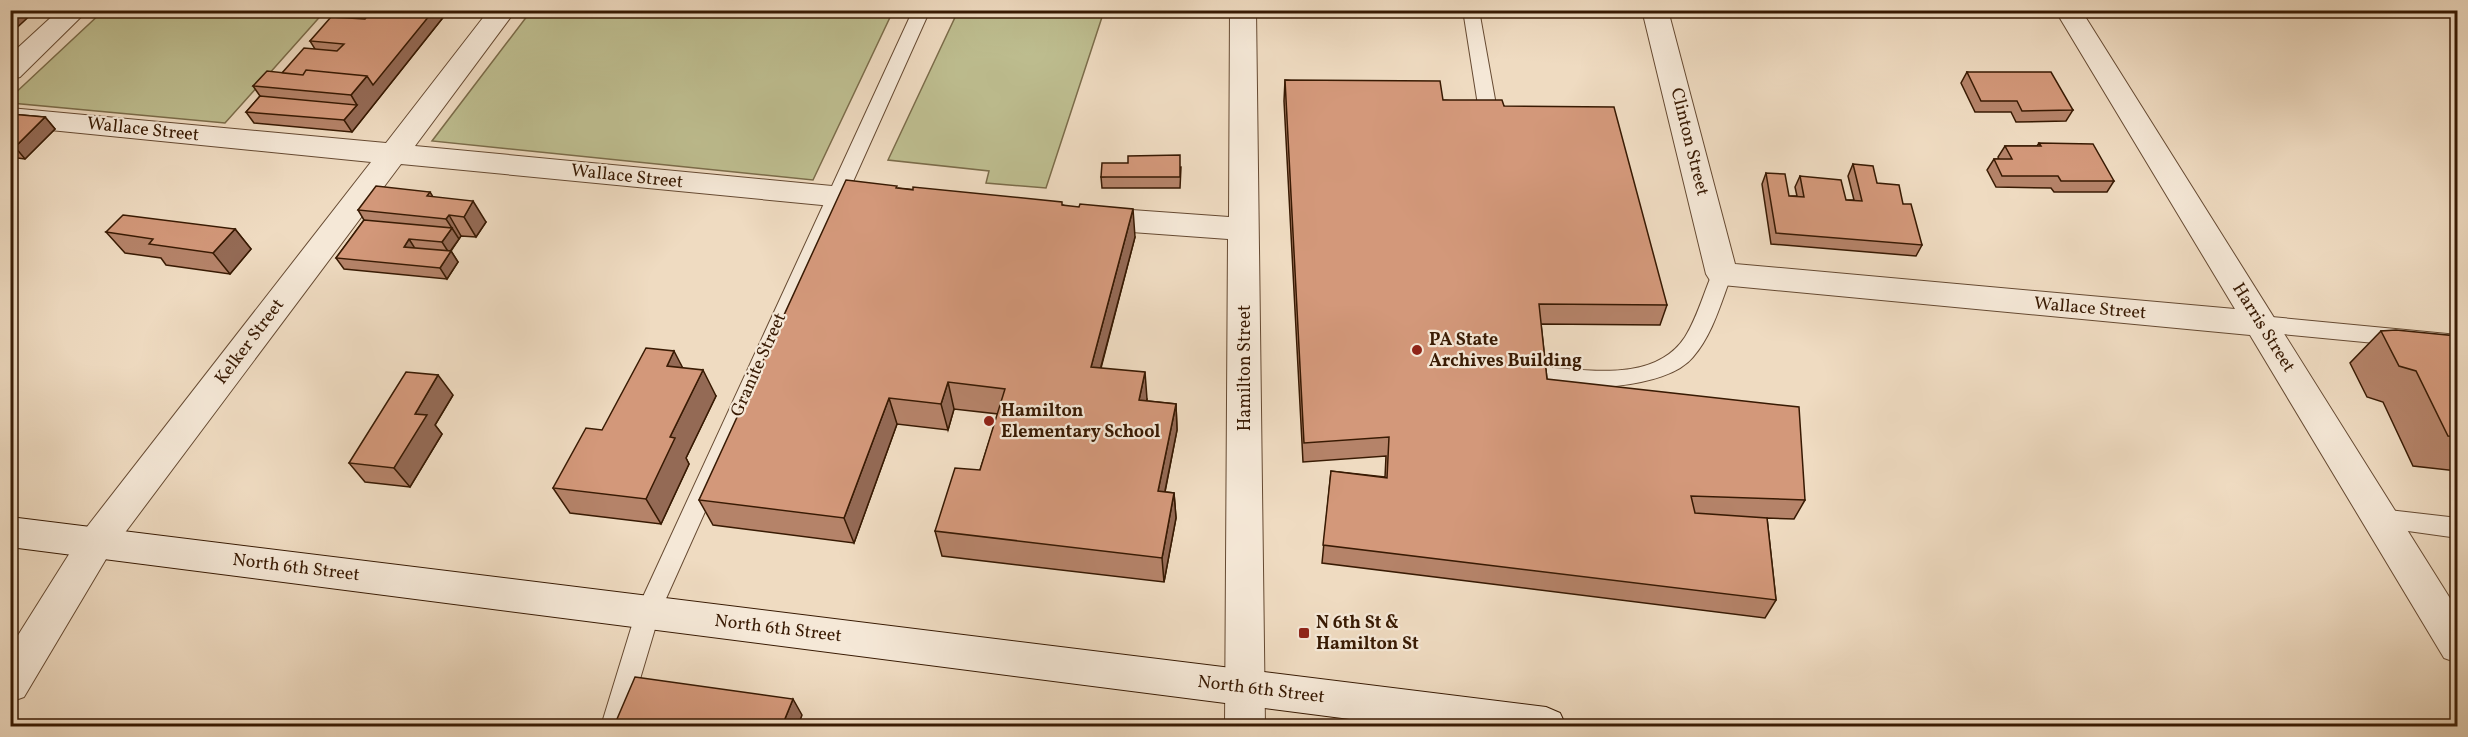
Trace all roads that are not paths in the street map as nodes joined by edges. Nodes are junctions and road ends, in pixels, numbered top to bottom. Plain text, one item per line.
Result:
1 (75, 10) edge
2 (503, 10) edge
3 (922, 10) edge
4 (1244, 10) edge
5 (1471, 10) edge
6 (1655, 10) edge
7 (2068, 10) edge
8 (10, 70) edge
9 (1486, 105) edge
10 (10, 117) edge
11 (394, 155) junction
12 (835, 197) junction
13 (907, 203) edge
14 (1060, 216) edge
15 (1244, 229) junction
16 (1722, 274) junction
17 (2261, 324) junction
18 (2457, 343) edge
19 (1539, 375) edge
20 (2380, 519) junction
21 (2457, 528) edge
22 (10, 532) edge
23 (96, 543) junction
24 (648, 612) junction
25 (2457, 646) edge
26 (10, 684) edge
27 (1244, 688) junction
28 (613, 726) edge
29 (1245, 726) edge
30 (1546, 726) edge

1 - 8 street
2 - 11 street, Kelker Street
3 - 12 lane, Granite Street
4 - 15 street, Hamilton Street
5 - 9 lane
6 - 16 street, Clinton Street
7 - 17 street, Harris Street
10 - 11 street, Wallace Street
11 - 12 street, Wallace Street
11 - 23 street, Kelker Street
12 - 13 street, Wallace Street
12 - 24 lane, Granite Street
14 - 15 street
15 - 27 street, Hamilton Street
16 - 17 street, Wallace Street
16 - 19 lane
17 - 18 lane, Wallace Street
17 - 20 street, Harris Street
20 - 21 lane
20 - 25 street, Harris Street
22 - 23 street, North 6th Street
23 - 24 street, North 6th Street
23 - 26 street, Kelker Street
24 - 27 street, North 6th Street
24 - 28 lane, Granite Street
27 - 29 street, Hamilton Street
27 - 30 street, North 6th Street

